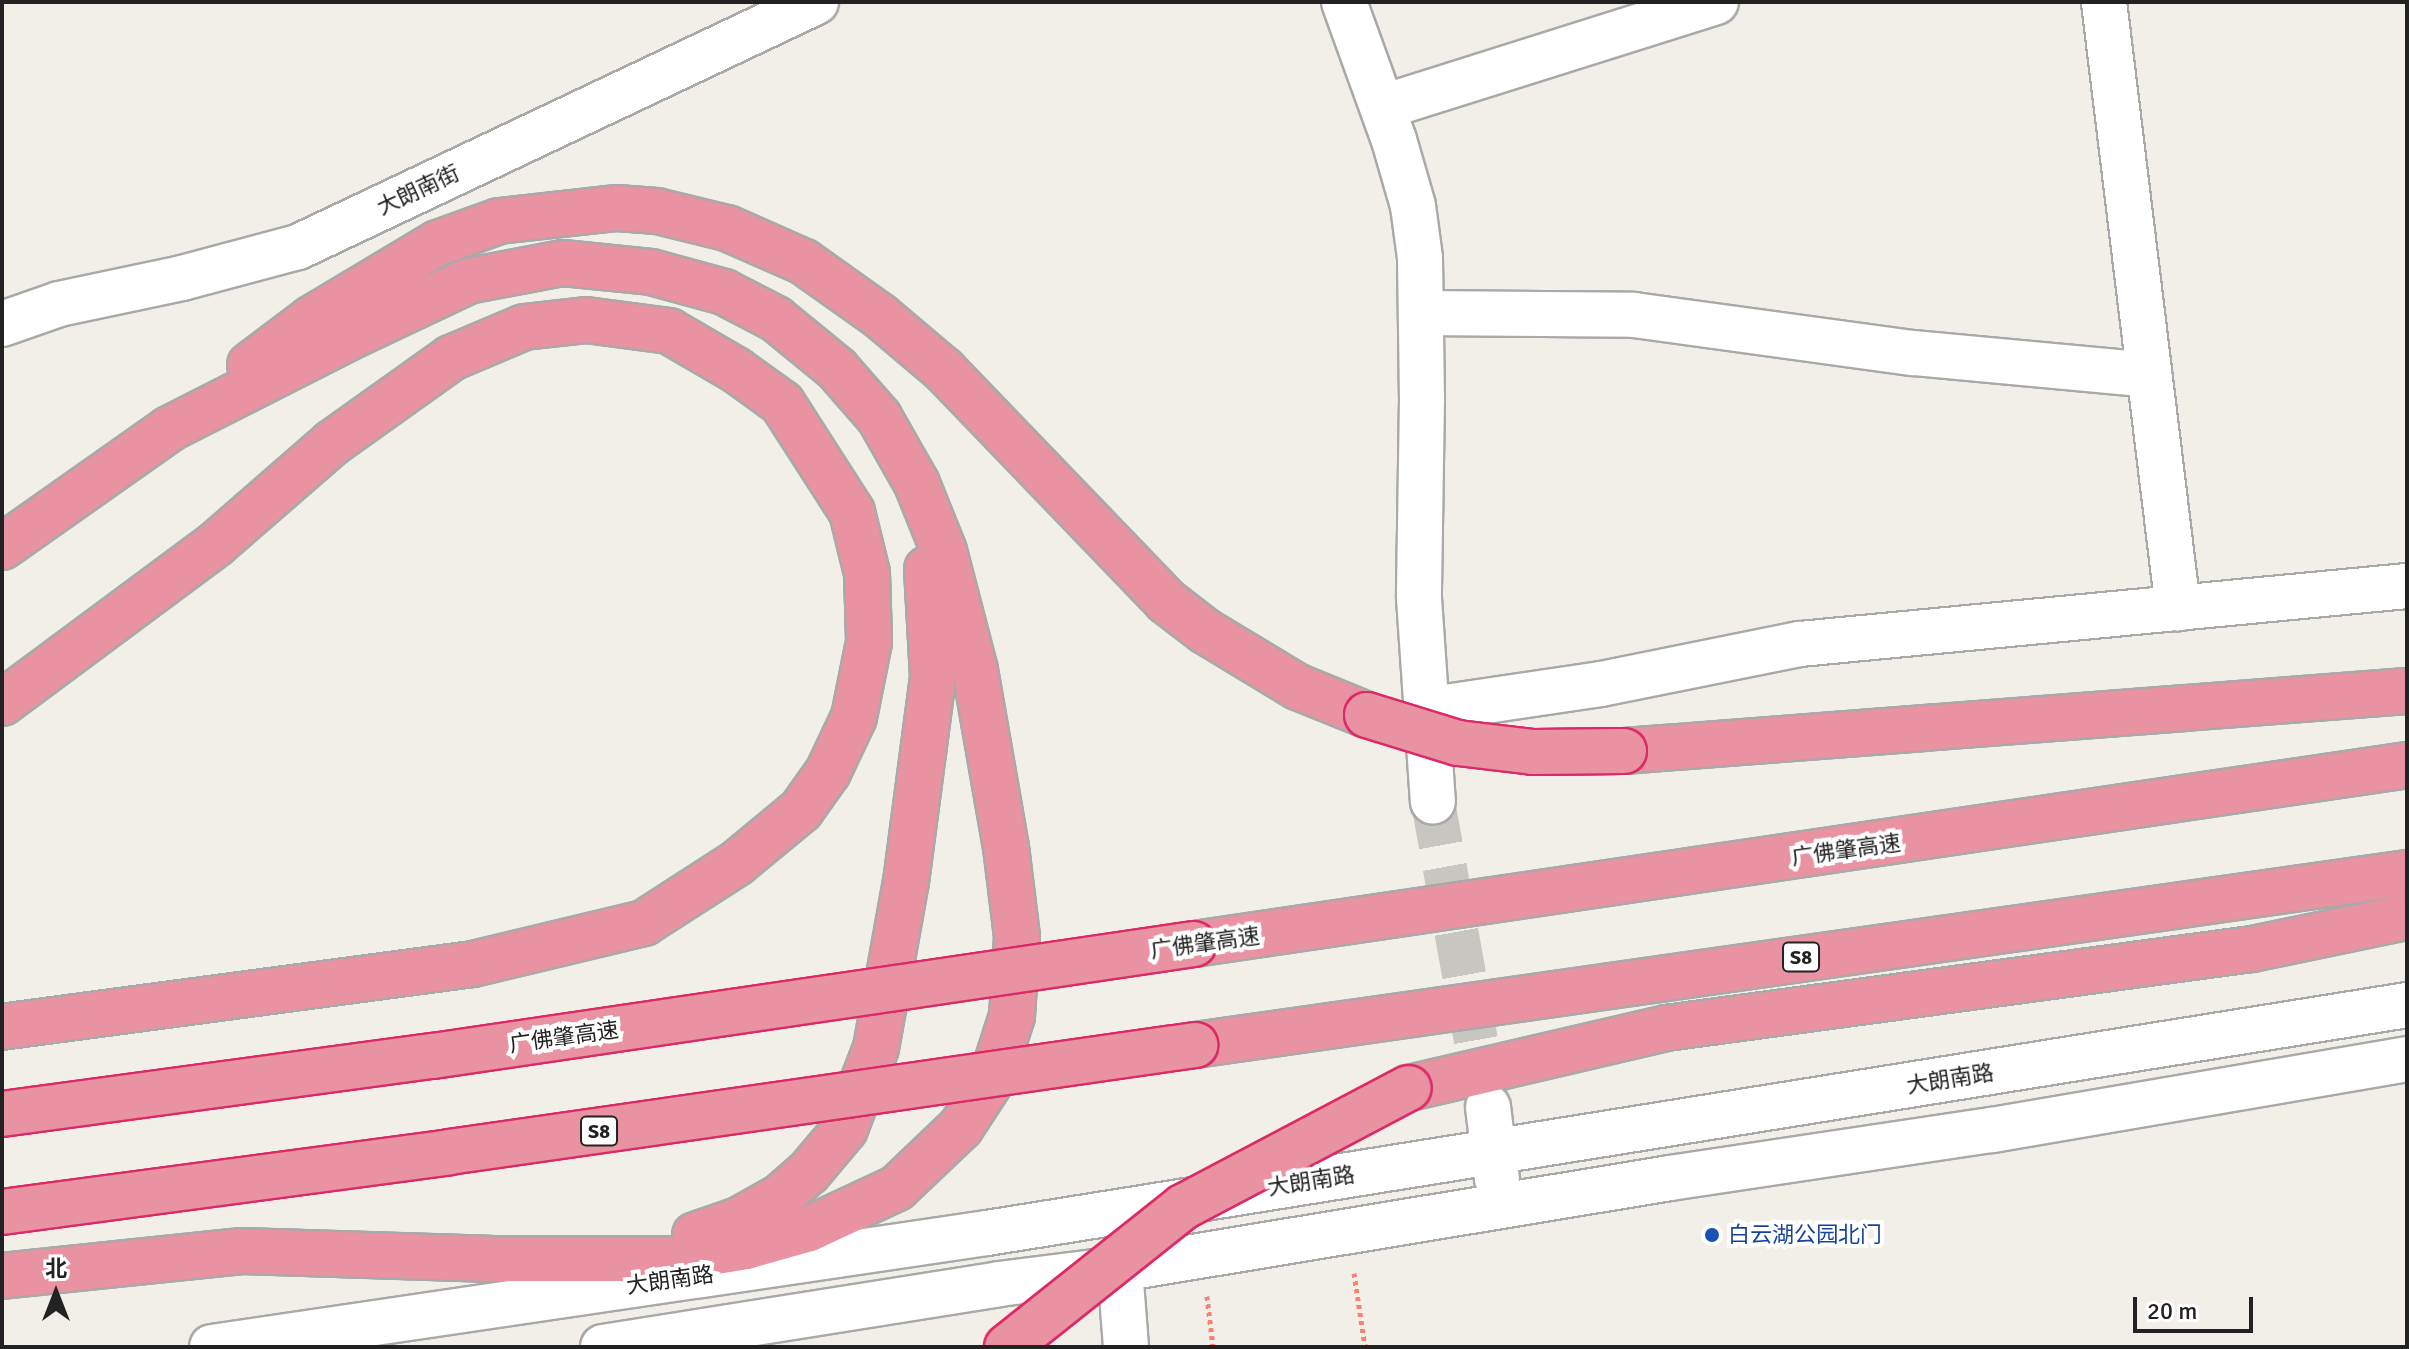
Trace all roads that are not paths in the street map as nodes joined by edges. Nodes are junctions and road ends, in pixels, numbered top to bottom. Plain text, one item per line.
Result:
1 (816, 2) edge
2 (1344, 2) edge
3 (1716, 2) edge
4 (2104, 2) edge
5 (1383, 107) junction
6 (1421, 313) junction
7 (2, 324) edge
8 (2149, 375) junction
9 (143, 446) junction
10 (900, 455) junction
11 (2, 547) edge
12 (2407, 586) edge
13 (2178, 608) junction
14 (2407, 691) edge
15 (2, 703) edge
16 (1425, 710) junction
17 (2407, 765) edge
18 (1433, 802) tunnel mouth
19 (2407, 873) edge
20 (2407, 917) edge
21 (2407, 1005) edge
22 (2, 1027) edge
23 (2407, 1059) edge
24 (1488, 1107) tunnel mouth
25 (2, 1114) edge
26 (1493, 1152) junction
27 (1501, 1205) junction
28 (2, 1212) edge
29 (385, 1255) junction
30 (1120, 1269) junction
31 (2, 1276) edge
32 (212, 1347) edge
33 (603, 1347) edge
34 (1007, 1347) edge
35 (1126, 1347) edge

1 - 7 street, 大朗南街
2 - 5 street
3 - 5 street
4 - 8 street
5 - 6 street
6 - 8 street
6 - 16 street
8 - 13 street
9 - 10 highway
9 - 11 highway
9 - 14 highway, bridge
10 - 29 highway
10 - 29 highway
12 - 13 street
13 - 16 street
15 - 22 highway
16 - 18 street
17 - 25 highway, 广佛肇高速, bridge
19 - 28 highway, S8, bridge
20 - 34 highway, bridge
21 - 26 street, 大朗南路
23 - 27 street
24 - 26 street
26 - 27 street
26 - 32 street, 大朗南路
27 - 30 street
29 - 31 highway
30 - 33 street
30 - 35 street

